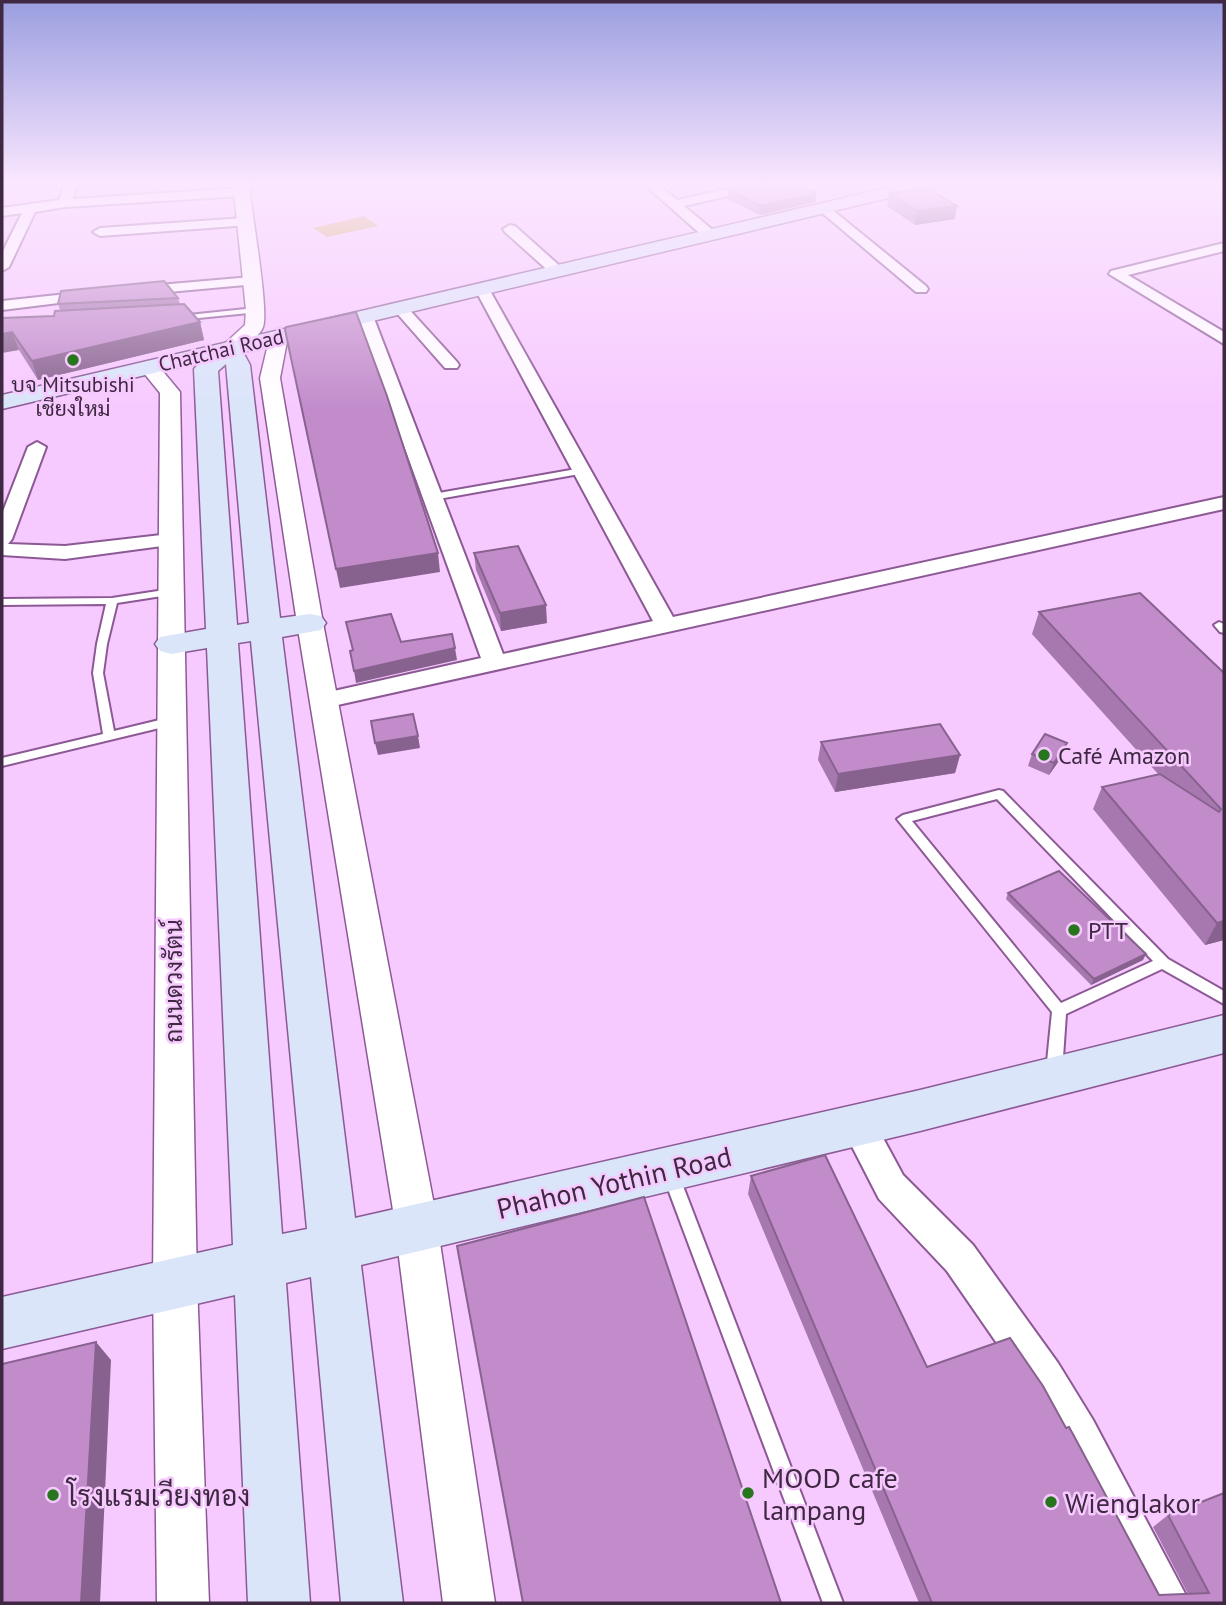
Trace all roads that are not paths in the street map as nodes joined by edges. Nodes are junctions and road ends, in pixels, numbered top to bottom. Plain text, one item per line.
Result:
1 (248, 258) edge
2 (542, 258) edge
3 (612, 258) edge
4 (887, 258) edge
5 (1180, 258) edge
6 (556, 271) junction
7 (251, 281) junction
8 (482, 289) junction
9 (921, 289) dead end
10 (2, 306) edge
11 (400, 308) junction
12 (255, 310) junction
13 (365, 316) junction
14 (174, 318) edge
15 (327, 325) junction
16 (279, 336) junction
17 (1224, 339) edge
18 (230, 348) junction
19 (451, 365) dead end
20 (149, 367) junction
21 (2, 402) edge
22 (37, 447) dead end
23 (582, 471) junction
24 (433, 497) junction
25 (1224, 503) edge
26 (2, 539) edge
27 (170, 540) junction
28 (2, 549) edge
29 (171, 592) junction
30 (113, 601) junction
31 (2, 602) edge
32 (310, 623) junction
33 (666, 624) junction
34 (264, 630) junction
35 (222, 636) junction
36 (171, 644) junction
37 (494, 661) junction
38 (324, 699) junction
39 (172, 721) junction
40 (109, 736) junction
41 (2, 762) edge
42 (1163, 963) junction
43 (1224, 998) edge
44 (1059, 1011) junction
45 (1224, 1034) edge
46 (1054, 1079) junction
47 (858, 1125) junction
48 (669, 1170) junction
49 (416, 1227) junction
50 (335, 1245) junction
51 (258, 1264) junction
52 (175, 1283) junction
53 (2, 1323) edge
54 (183, 1603) edge
55 (279, 1603) edge
56 (372, 1603) edge
57 (469, 1603) edge
58 (833, 1603) edge
59 (1168, 1603) edge

1 - 7 street
2 - 6 street
3 - 6 main road, Chatchai Road
4 - 9 street
5 - 17 street
6 - 8 main road, Chatchai Road
7 - 10 street
7 - 12 street
8 - 11 main road, Chatchai Road
8 - 23 street
11 - 13 main road, Chatchai Road
11 - 19 street
12 - 14 lane
12 - 15 street
12 - 18 street
13 - 15 main road, Chatchai Road
13 - 24 street
15 - 16 main road, Chatchai Road
16 - 18 main road, Chatchai Road
16 - 32 street
18 - 20 main road, Chatchai Road
18 - 34 main road
18 - 35 main road
20 - 21 main road, Chatchai Road
20 - 27 street, ถนนดวงรัตน์
22 - 26 street
23 - 24 lane
23 - 33 street
24 - 37 street
25 - 33 street
27 - 28 street
27 - 29 street, ถนนดวงรัตน์
29 - 30 lane
29 - 36 street, ถนนดวงรัตน์
30 - 31 lane
30 - 40 lane
32 - 34 main road
32 - 38 street
33 - 37 street
34 - 35 main road
34 - 50 main road
35 - 36 main road
35 - 51 main road
36 - 39 street, ถนนดวงรัตน์
37 - 38 street
38 - 49 street
39 - 40 lane
39 - 52 street, ถนนดวงรัตน์
40 - 41 lane
42 - 43 lane
42 - 44 lane
42 - 44 lane
44 - 46 lane
45 - 46 main road, Phahon Yothin Road
46 - 47 main road, Phahon Yothin Road
47 - 48 main road, Phahon Yothin Road
47 - 59 street
48 - 49 main road, Phahon Yothin Road
48 - 58 lane
49 - 50 main road, Phahon Yothin Road
49 - 57 street
50 - 51 main road, Phahon Yothin Road
50 - 56 main road
51 - 52 main road, Phahon Yothin Road
51 - 55 main road
52 - 53 main road, Phahon Yothin Road
52 - 54 street, ถนนดวงรัตน์

